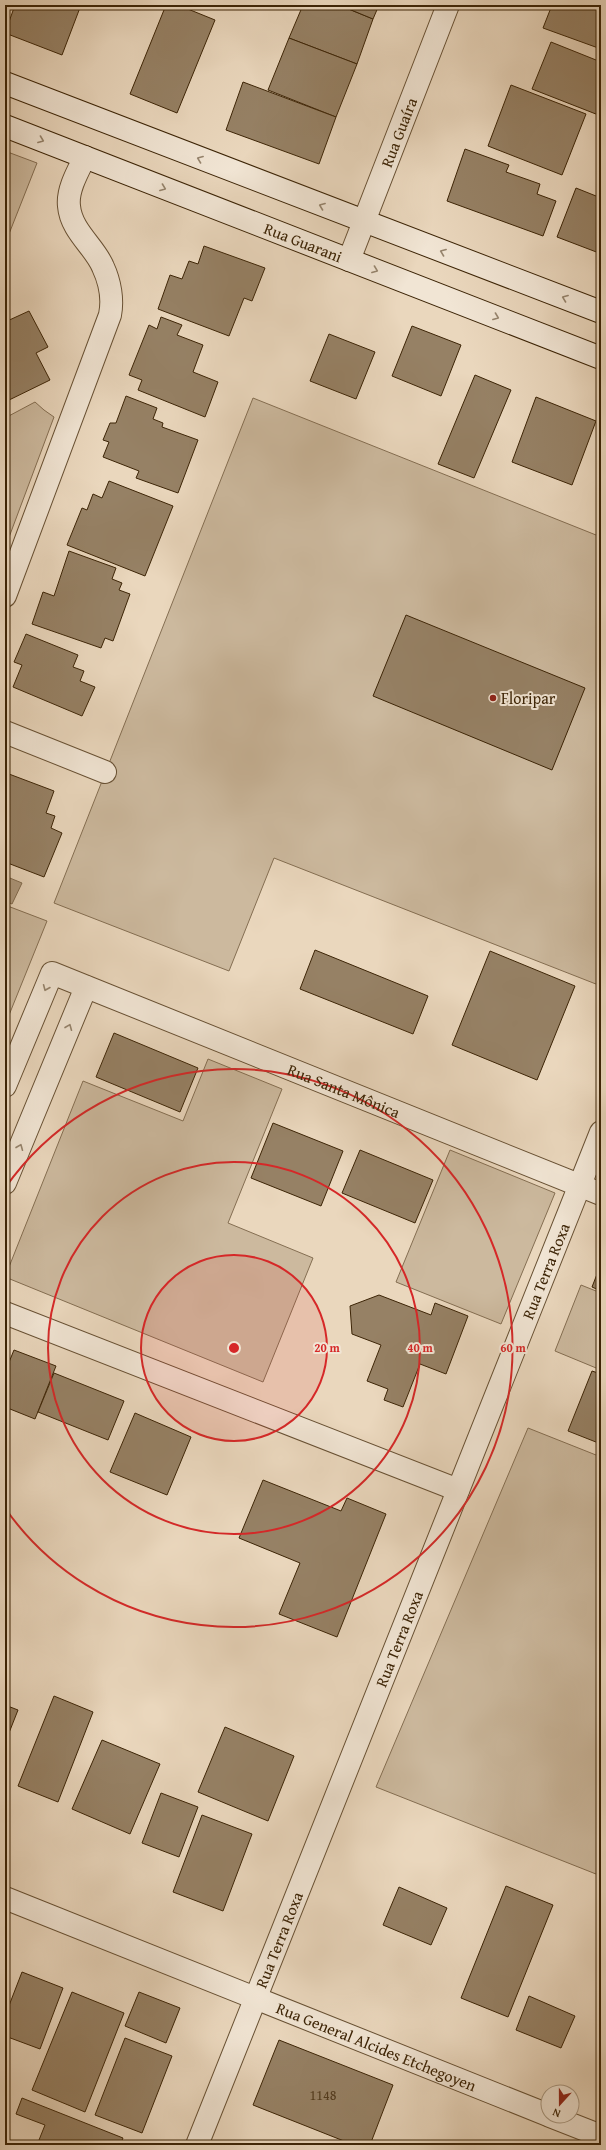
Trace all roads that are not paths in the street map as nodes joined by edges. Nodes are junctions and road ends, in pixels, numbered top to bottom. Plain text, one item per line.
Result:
1 (448, 5) edge
2 (5, 83) edge
3 (5, 126) edge
4 (85, 157) junction
5 (364, 222) junction
6 (349, 260) junction
7 (601, 312) edge
8 (601, 358) edge
9 (5, 596) edge
10 (5, 732) edge
11 (105, 772) dead end
12 (86, 987) junction
13 (5, 1086) edge
14 (601, 1132) edge
15 (5, 1183) edge
16 (580, 1185) junction
17 (601, 1194) edge
18 (5, 1313) edge
19 (458, 1490) junction
20 (5, 1898) edge
21 (255, 1998) junction
22 (540, 2112) edge
23 (570, 2124) edge
24 (601, 2136) edge
25 (197, 2145) edge

1 - 5 street, Rua Guaíra
5 -> 2 street
3 -> 4 street, Rua Guarani
4 -> 6 street, Rua Guarani
4 - 9 street
5 - 6 street, Rua Guaíra
7 -> 5 street
6 -> 8 street, Rua Guarani
10 - 11 street
12 -> 13 street, Rua Santa Mônica
15 -> 12 street
12 - 16 street, Rua Santa Mônica
14 - 16 street, Rua Terra Roxa
16 - 17 street, Rua Santa Mônica
16 - 19 street, Rua Terra Roxa
18 - 19 street
19 - 21 street, Rua Terra Roxa
20 - 21 street, Rua General Alcides Etchegoyen
21 - 22 street, Rua General Alcides Etchegoyen
21 - 25 street, Rua Terra Roxa
23 - 24 street, Rua General Alcides Etchegoyen

